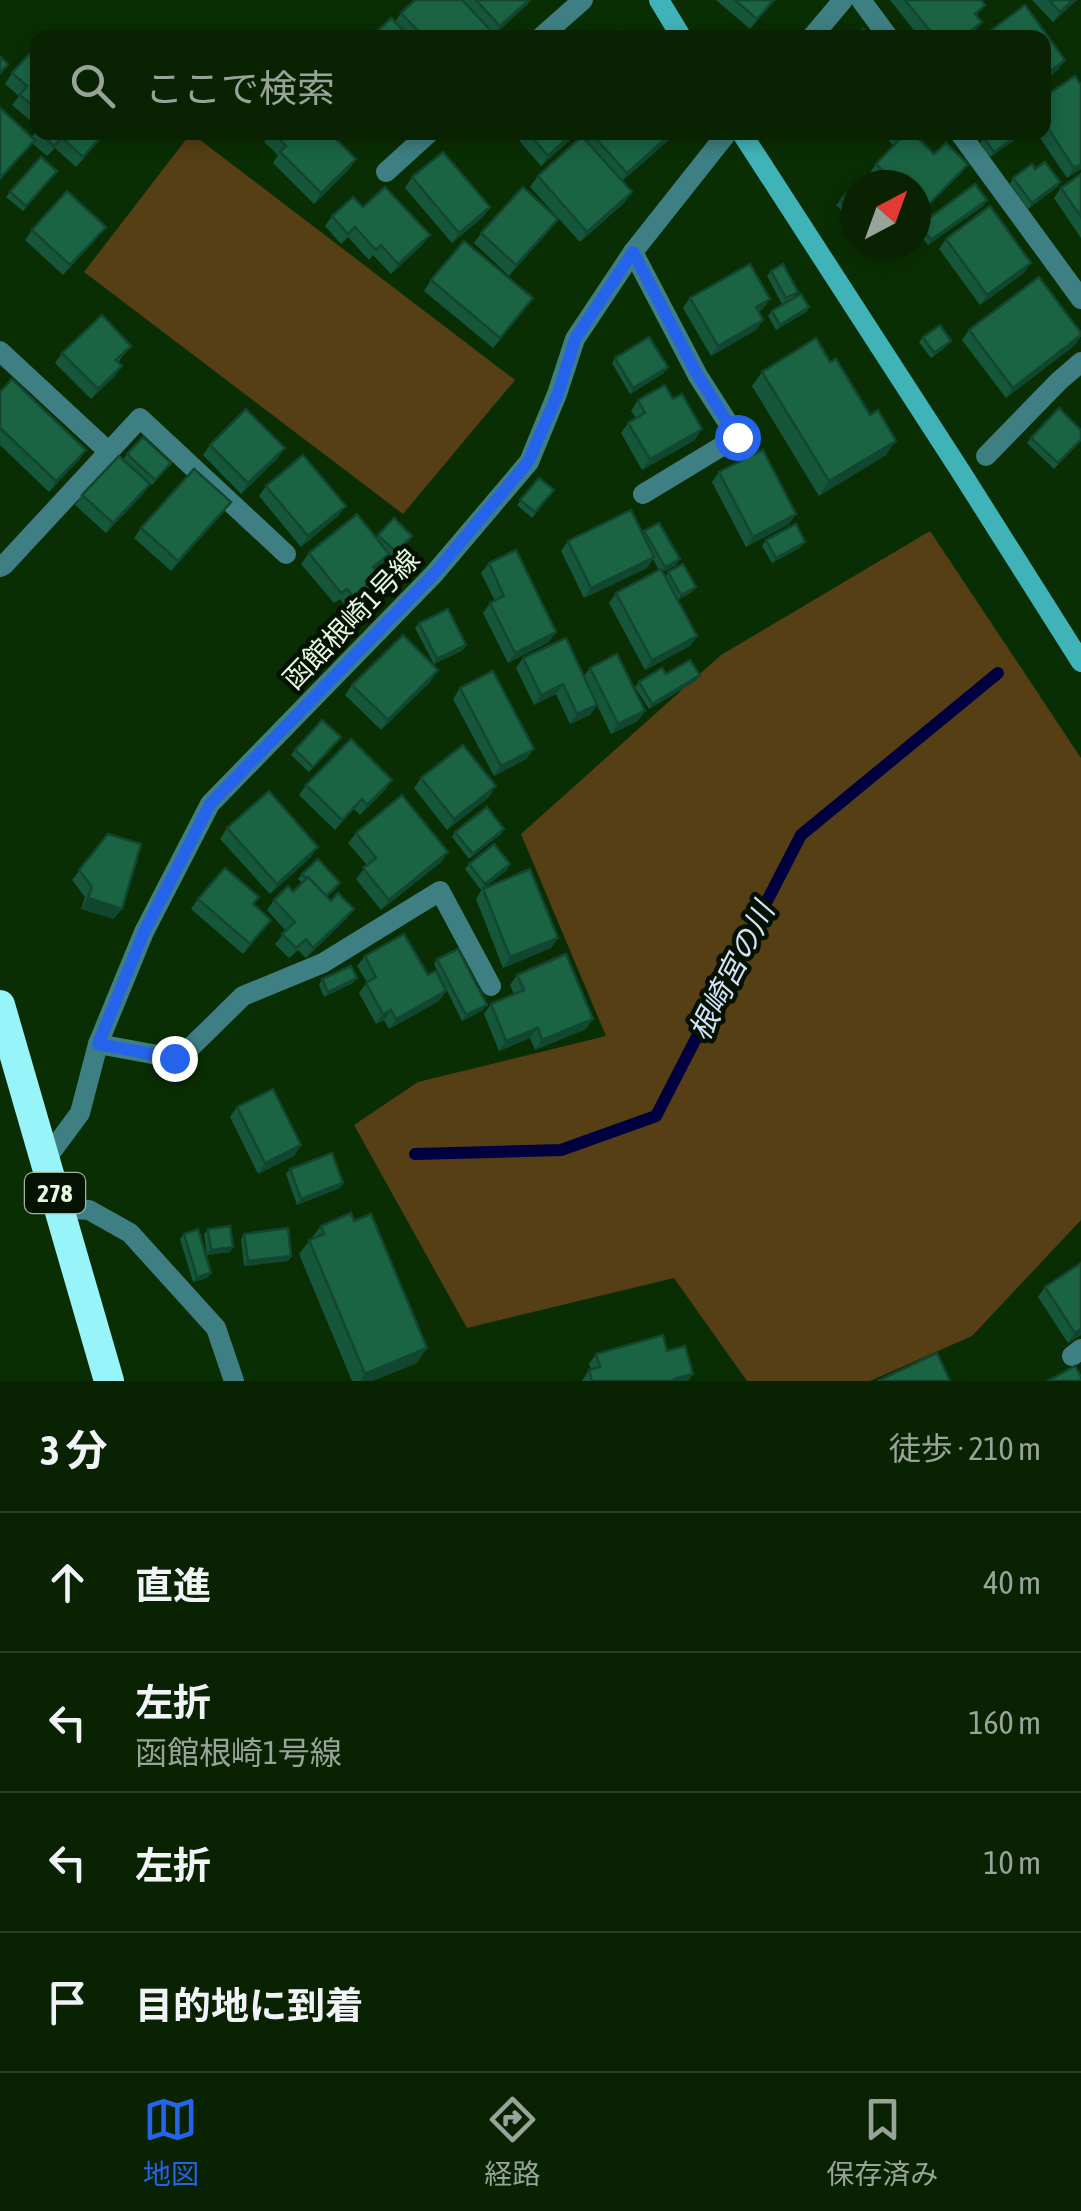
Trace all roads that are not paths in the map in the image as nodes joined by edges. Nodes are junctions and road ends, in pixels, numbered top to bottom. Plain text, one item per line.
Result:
1 (583, 0) edge
2 (659, 0) edge
3 (844, 0) edge
4 (861, 0) edge
5 (549, 30) edge
6 (677, 30) edge
7 (818, 30) edge
8 (883, 30) edge
9 (421, 140) edge
10 (722, 140) edge
11 (747, 140) edge
12 (964, 140) edge
13 (386, 172) dead end
14 (633, 252) junction
15 (1081, 299) edge
16 (0, 351) edge
17 (1081, 362) edge
18 (110, 453) junction
19 (986, 456) dead end
20 (643, 494) dead end
21 (286, 554) dead end
22 (0, 566) edge
23 (1081, 662) edge
24 (491, 986) dead end
25 (0, 1005) edge
26 (98, 1044) junction
27 (46, 1159) junction
28 (60, 1208) junction
29 (109, 1381) edge
30 (234, 1381) edge

1 - 5 street
2 - 6 street
3 - 7 street
4 - 8 street
9 - 13 street
10 - 14 street, 函館根崎1号線
11 - 23 street
12 - 15 street
14 - 20 street
14 - 26 street, 函館根崎1号線
16 - 18 street
17 - 19 street
18 - 21 street
18 - 22 street
24 - 26 street
25 - 27 highway, 278
26 - 27 street, 函館根崎1号線
27 - 28 highway, 278
28 - 29 highway, 278
28 - 30 street

